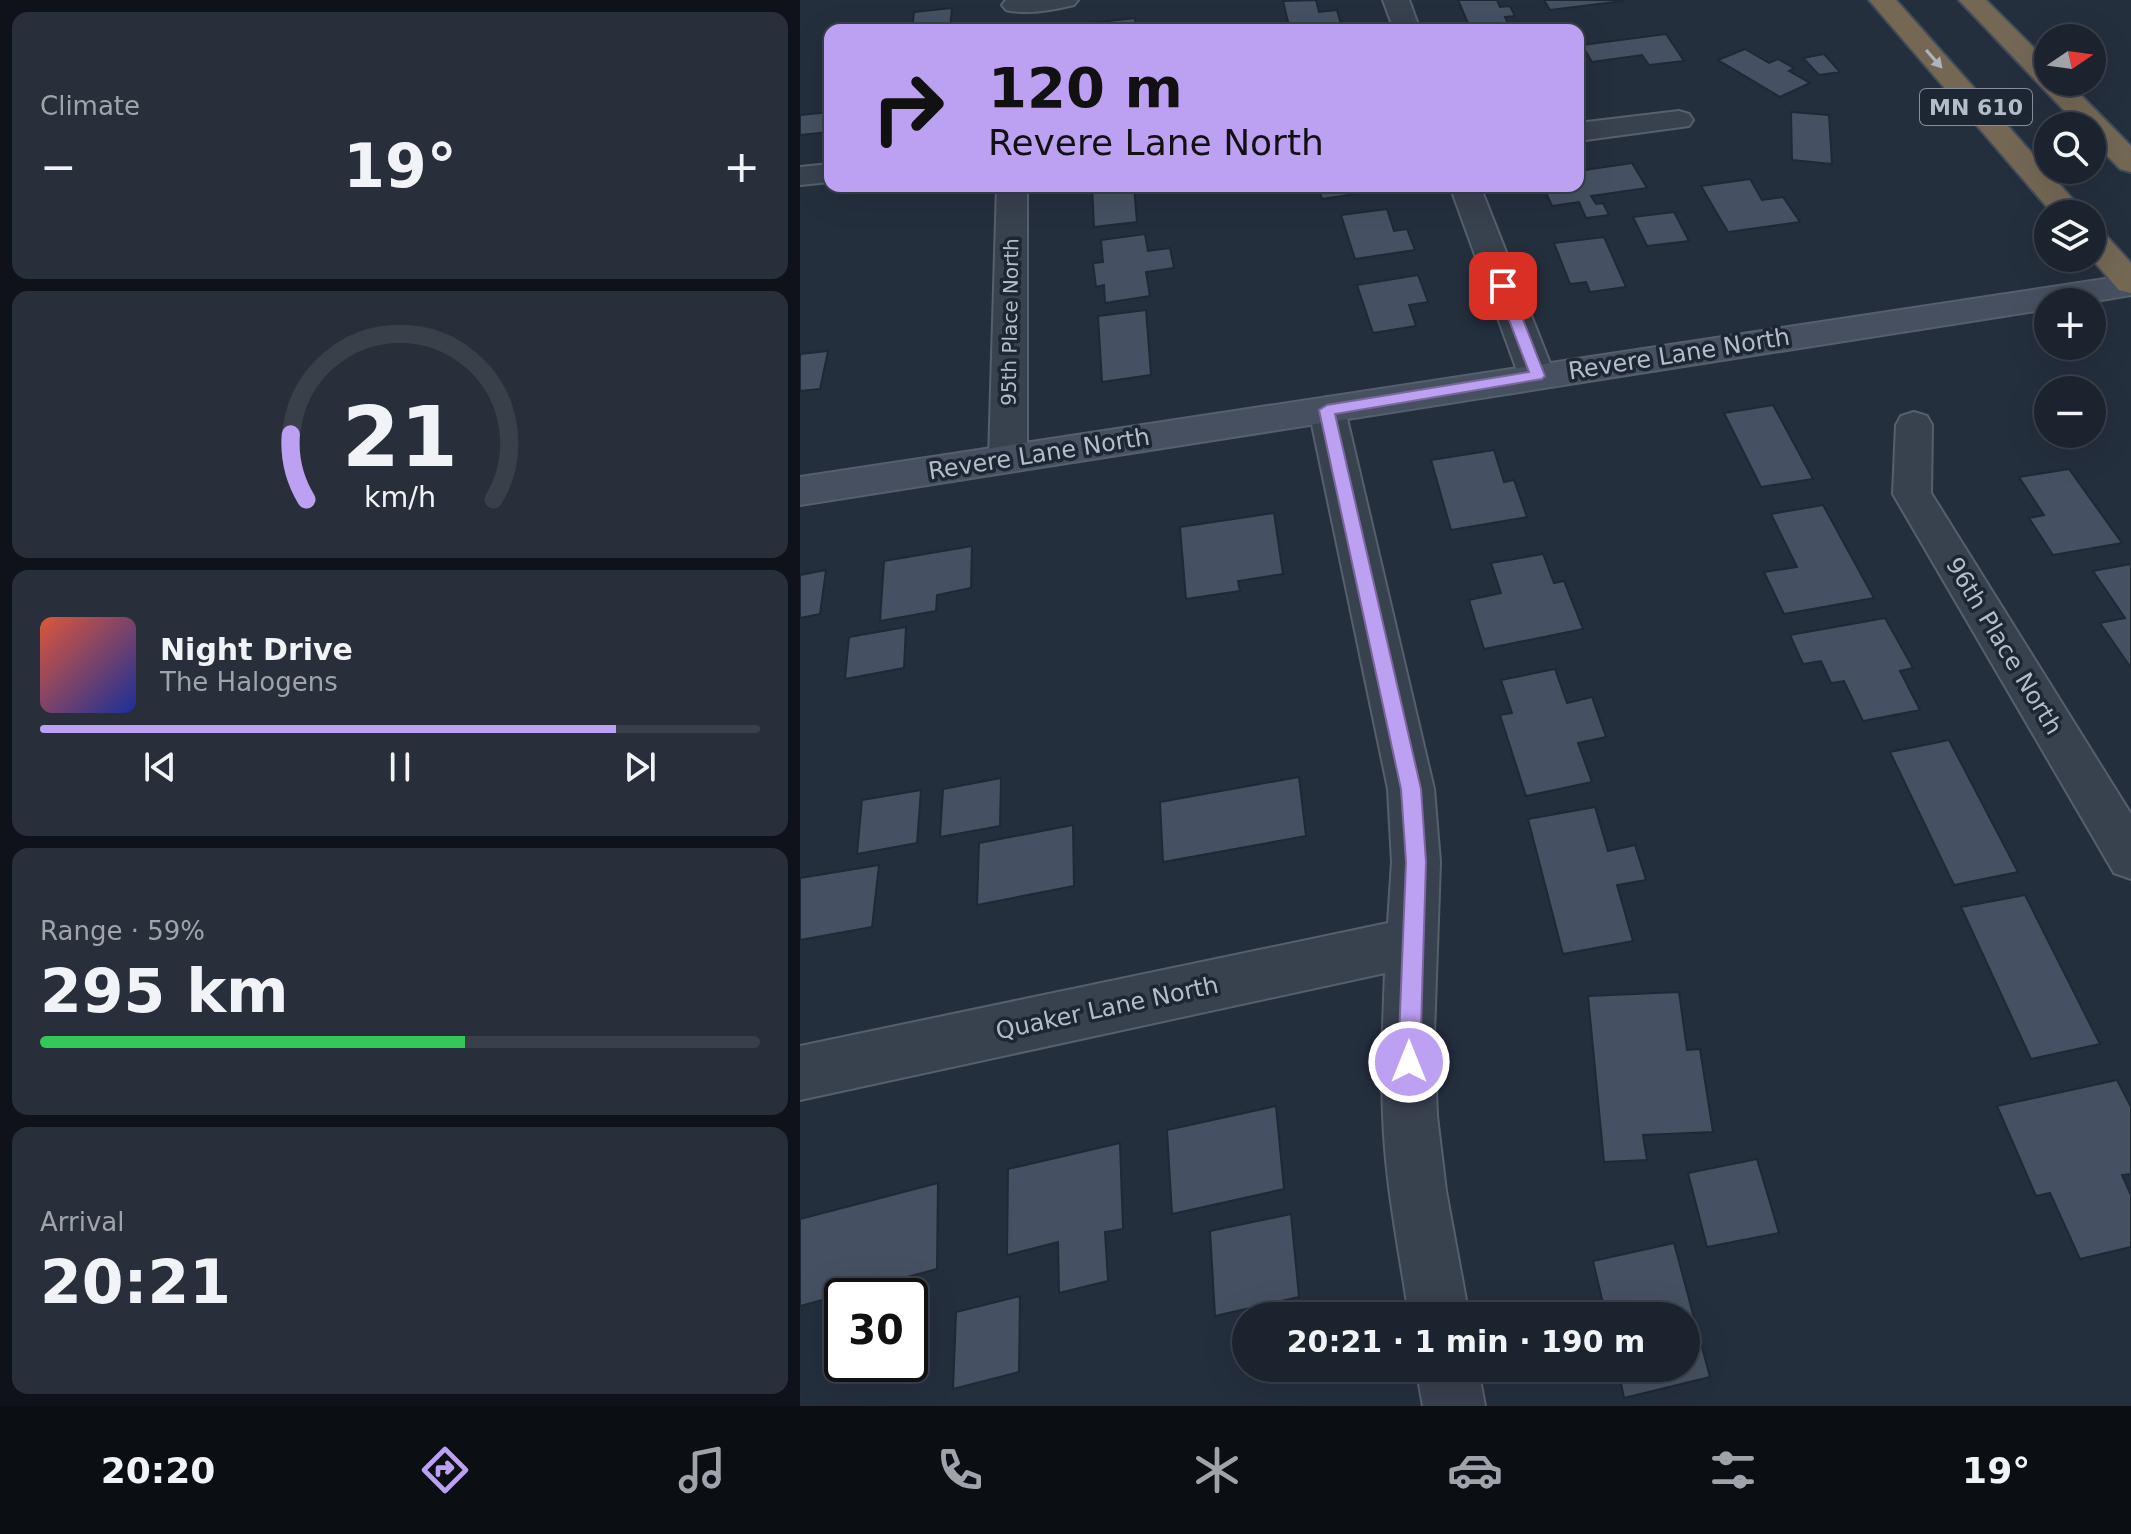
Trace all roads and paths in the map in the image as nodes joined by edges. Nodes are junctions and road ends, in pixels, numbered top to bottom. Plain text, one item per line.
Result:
1 (1065, 0) edge
2 (1396, 0) edge
3 (1882, 0) edge
4 (1972, 0) edge
5 (1015, 12) edge
6 (1405, 24) edge
7 (2034, 64) edge
8 (2066, 96) edge
9 (1679, 120) dead end
10 (1584, 131) edge
11 (2131, 163) edge
12 (824, 174) edge
13 (800, 176) edge
14 (1012, 192) edge
15 (1467, 192) edge
16 (2058, 200) edge
17 (2106, 255) edge
18 (2131, 284) edge
19 (1537, 376) junction
20 (1327, 410) junction
21 (1914, 425) dead end
22 (1008, 458) junction
23 (800, 491) edge
24 (2131, 857) edge
25 (1414, 942) junction
26 (800, 1073) edge
27 (1437, 1302) edge
28 (1450, 1382) edge
29 (1454, 1406) edge

1 - 5 street
2 - 6 street
3 -> 16 highway, MN 610
4 - 7 highway, MN 610
8 - 11 highway, MN 610
9 - 10 street
12 - 13 street
14 - 22 street, 95th Place North
15 - 19 street
17 - 18 highway
18 - 19 street, Revere Lane North
19 - 20 street, Revere Lane North
20 - 22 street, Revere Lane North
20 - 25 street
21 - 24 street, 96th Place North
22 - 23 street, Revere Lane North
25 - 26 street, Quaker Lane North
25 - 27 street
28 - 29 street

